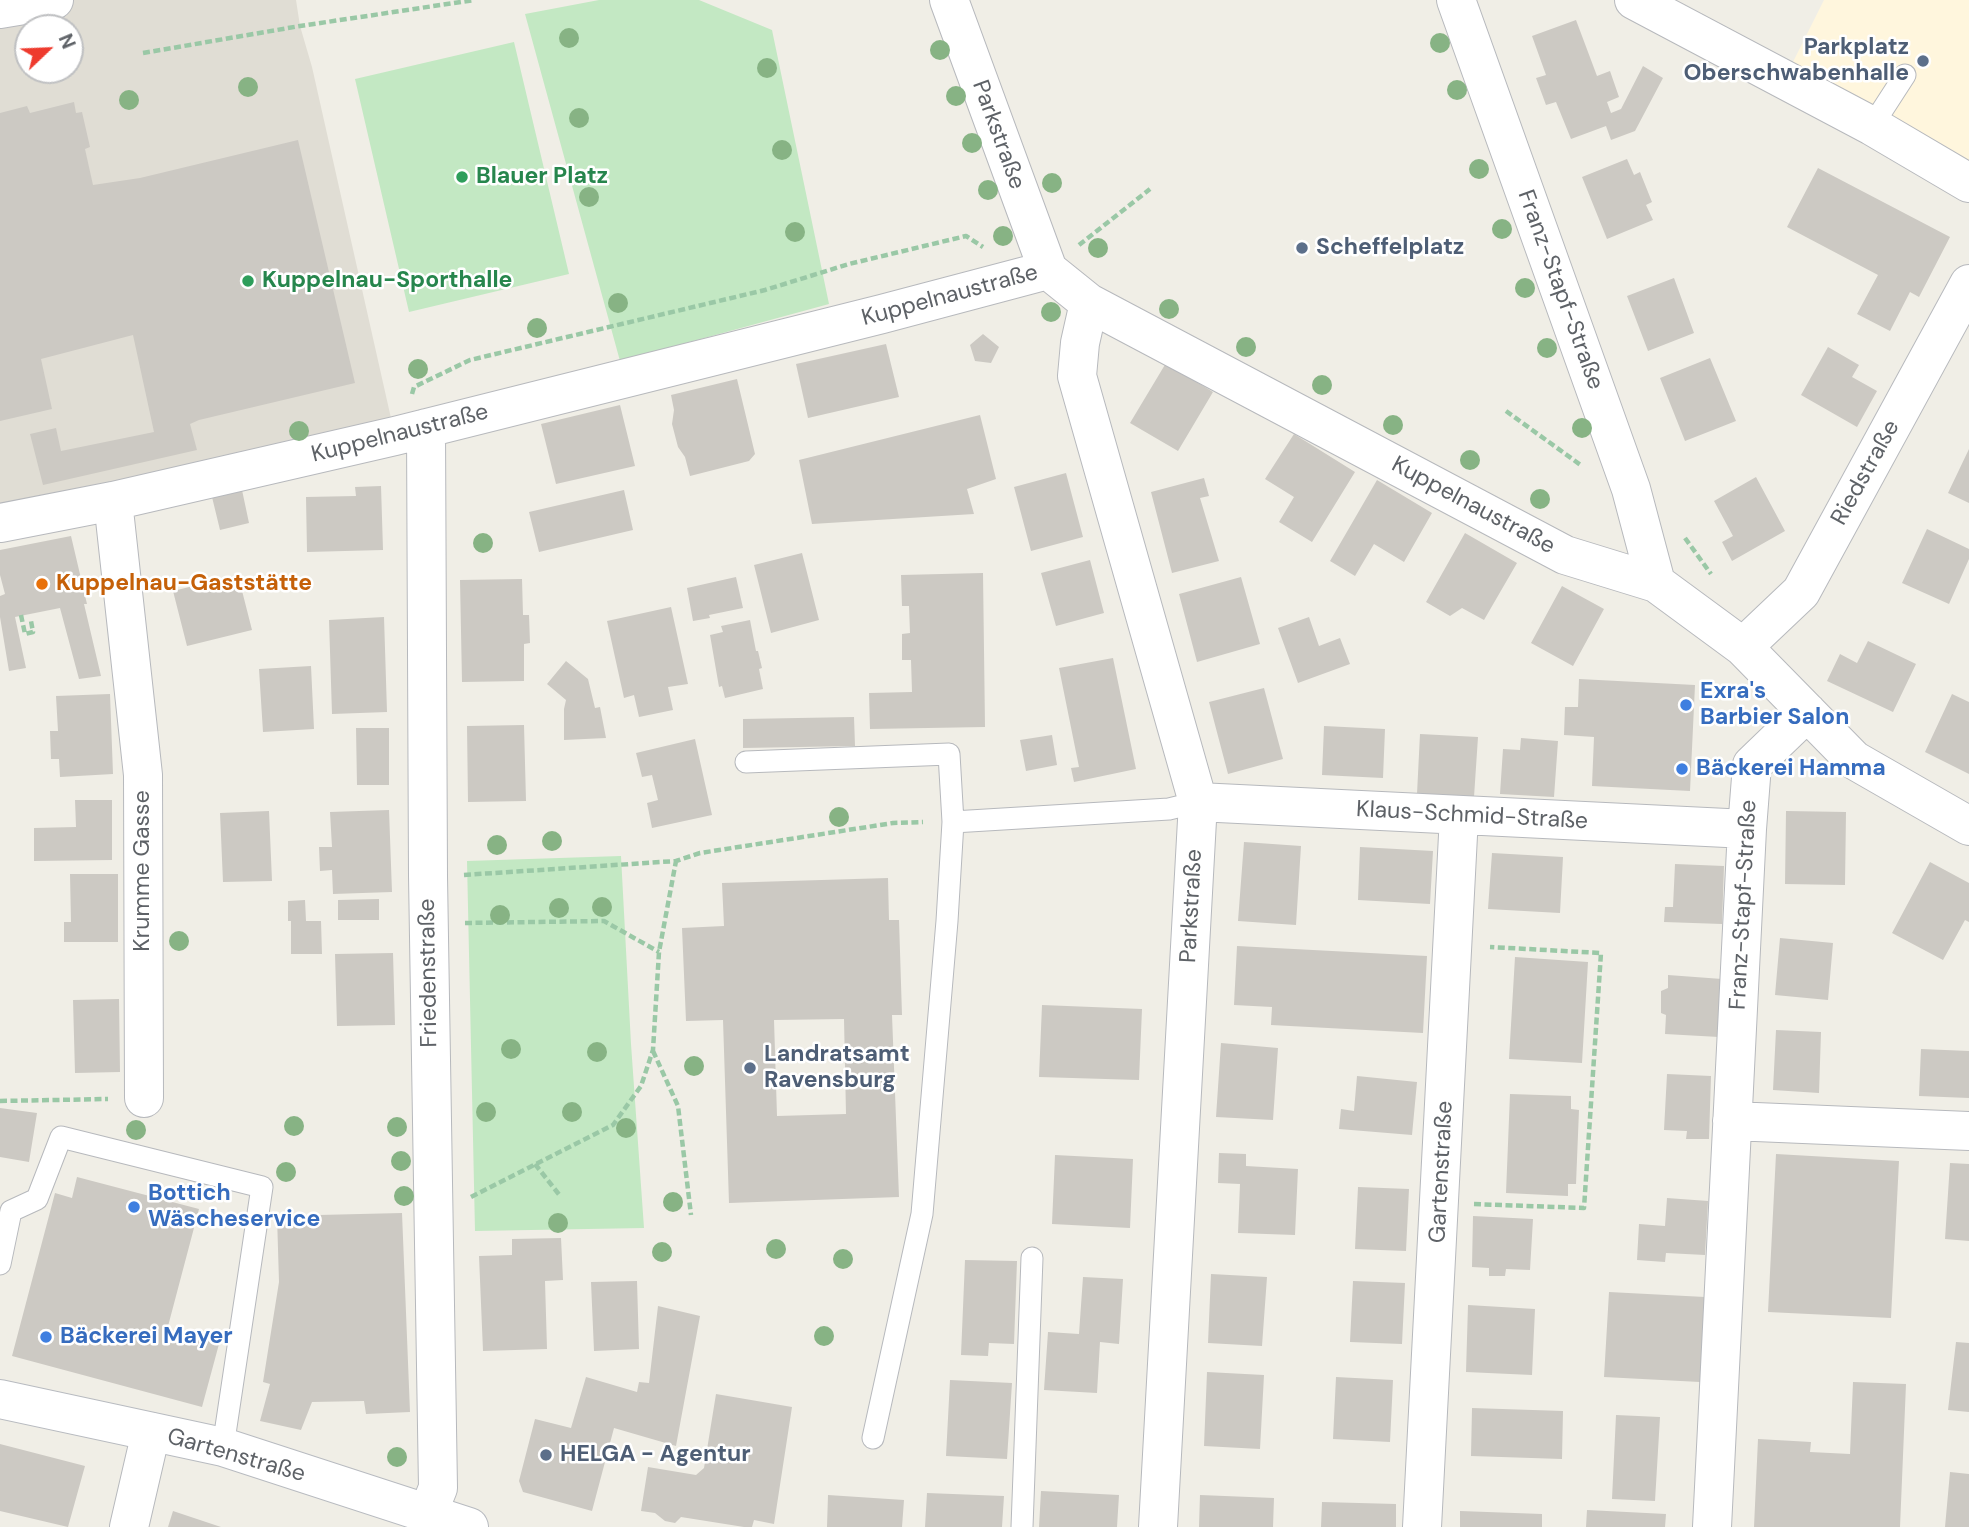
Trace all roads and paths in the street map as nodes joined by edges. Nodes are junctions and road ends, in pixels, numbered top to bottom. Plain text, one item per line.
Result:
1 (54, 0) edge
2 (474, 0) edge
3 (949, 0) edge
4 (1456, 0) edge
5 (1634, 0) edge
6 (0, 9) edge
7 (143, 53) dead end
8 (1905, 75) dead end
9 (1872, 126) junction
10 (1969, 183) edge
11 (1150, 189) dead end
12 (1038, 273) junction
13 (1969, 284) edge
14 (1090, 303) junction
15 (1506, 411) dead end
16 (410, 432) junction
17 (1631, 489) junction
18 (113, 501) junction
19 (0, 523) edge
20 (1684, 535) dead end
21 (1713, 577) dead end
22 (1656, 583) junction
23 (22, 615) dead end
24 (31, 621) dead end
25 (1743, 647) junction
26 (1807, 712) junction
27 (746, 762) dead end
28 (1198, 802) junction
29 (1459, 816) junction
30 (1967, 821) edge
31 (953, 822) junction
32 (1747, 829) junction
33 (676, 861) junction
34 (428, 876) junction
35 (457, 923) dead end
36 (1454, 945) junction
37 (659, 952) junction
38 (653, 1050) junction
39 (144, 1098) joint
40 (0, 1101) edge
41 (1732, 1121) junction
42 (1969, 1131) edge
43 (535, 1164) junction
44 (561, 1197) dead end
45 (1440, 1203) junction
46 (691, 1215) dead end
47 (433, 1217) junction
48 (1032, 1258) dead end
49 (0, 1264) edge
50 (0, 1399) edge
51 (151, 1432) junction
52 (873, 1437) dead end
53 (223, 1447) junction
54 (428, 1515) junction
55 (129, 1527) edge
56 (469, 1527) edge
57 (1022, 1527) edge
58 (1158, 1527) edge
59 (1422, 1527) edge
60 (1712, 1527) edge

1 - 6 street
2 - 7 path
3 - 12 street, Parkstraße
4 - 17 street, Franz-Stapf-Straße
5 - 9 street
8 - 9 lane
9 - 10 street
11 - 12 path
12 - 14 street, Kuppelnaustraße
12 - 16 street, Kuppelnaustraße
12 - 16 path
13 - 25 street, Riedstraße
14 - 22 street, Kuppelnaustraße
14 - 28 street, Parkstraße
15 - 17 path
16 - 18 street, Kuppelnaustraße
16 - 34 street, Friedenstraße
17 - 22 street, Franz-Stapf-Straße
18 - 19 street, Kuppelnaustraße
18 - 39 street, Krumme Gasse
20 - 21 path
22 - 25 street, Kuppelnaustraße
23 - 24 path
25 - 26 street, Kuppelnaustraße
26 - 30 street, Kuppelnaustraße
26 - 32 street, Franz-Stapf-Straße
27 - 31 lane
28 - 29 street, Klaus-Schmid-Straße
28 - 31 lane
28 - 58 street, Parkstraße
29 - 32 street, Klaus-Schmid-Straße
29 - 36 street, Gartenstraße
31 - 33 path
31 - 52 lane
32 - 41 street, Franz-Stapf-Straße
33 - 34 path
33 - 37 path
34 - 47 street, Friedenstraße
35 - 37 path
36 - 45 street, Gartenstraße
36 - 45 path
37 - 38 path
38 - 43 path
38 - 46 path
39 - 40 path
41 - 42 street
41 - 60 street, Franz-Stapf-Straße
43 - 44 path
43 - 47 path
45 - 59 street, Gartenstraße
47 - 54 street, Friedenstraße
48 - 57 lane
49 - 53 lane
50 - 51 street, Gartenstraße
51 - 53 street, Gartenstraße
51 - 55 street
53 - 54 street, Gartenstraße
54 - 56 street, Gartenstraße

